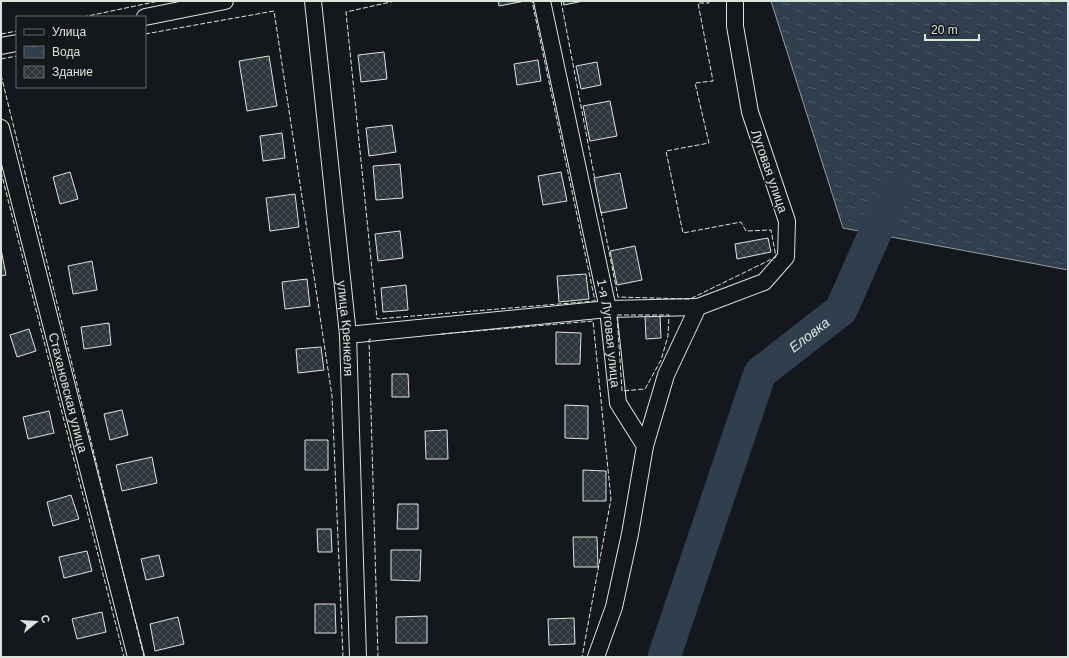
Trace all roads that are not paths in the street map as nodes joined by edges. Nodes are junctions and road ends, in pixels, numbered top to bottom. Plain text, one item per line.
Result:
1 (225, 1) edge
2 (313, 1) edge
3 (542, 1) edge
4 (735, 1) edge
5 (146, 17) edge
6 (16, 43) edge
7 (1, 46) edge
8 (1, 128) edge
9 (698, 307) junction
10 (608, 309) junction
11 (348, 335) junction
12 (645, 446) junction
13 (136, 657) edge
14 (358, 657) edge
15 (596, 657) edge

1 - 5 street
2 - 11 street, улица Кренкеля
3 - 10 street, 1-я Луговая улица
4 - 9 street, Луговая улица
6 - 7 street
8 - 13 street, Стахановская улица
9 - 10 street, Луговая улица
9 - 12 street
10 - 11 street, Луговая улица
10 - 12 street, 1-я Луговая улица
11 - 14 street, улица Кренкеля
12 - 15 street

